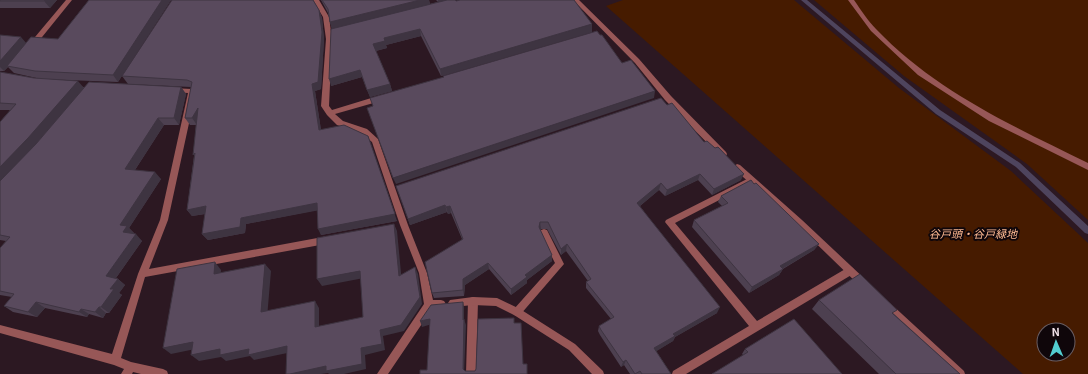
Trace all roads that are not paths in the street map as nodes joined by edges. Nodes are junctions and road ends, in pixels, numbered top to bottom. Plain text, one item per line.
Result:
1 (69, 0) edge
2 (316, 0) edge
3 (576, 0) edge
4 (851, 0) edge
5 (26, 52) edge
6 (168, 90) edge
7 (389, 95) edge
8 (330, 113) junction
9 (1088, 167) edge
10 (751, 180) junction
11 (544, 232) edge
12 (335, 238) edge
13 (850, 271) junction
14 (142, 274) junction
15 (868, 287) edge
16 (879, 298) edge
17 (473, 301) junction
18 (429, 305) junction
19 (517, 312) junction
20 (756, 327) junction
21 (0, 329) edge
22 (115, 360) junction
23 (129, 370) edge
24 (163, 374) edge
25 (382, 374) edge
26 (471, 374) edge
27 (599, 374) edge
28 (678, 374) edge
29 (960, 374) edge

1 - 5 street
2 - 8 street
3 - 10 street
4 - 9 street
6 - 14 street
7 - 8 street
8 - 18 street
10 - 13 street
10 - 20 street
11 - 19 street
12 - 14 street
13 - 15 street
13 - 20 street
14 - 22 street
16 - 29 street
17 - 18 street
17 - 19 street
17 - 26 street
18 - 25 street
19 - 27 street
20 - 28 street
21 - 22 street
22 - 23 street
23 - 24 street

